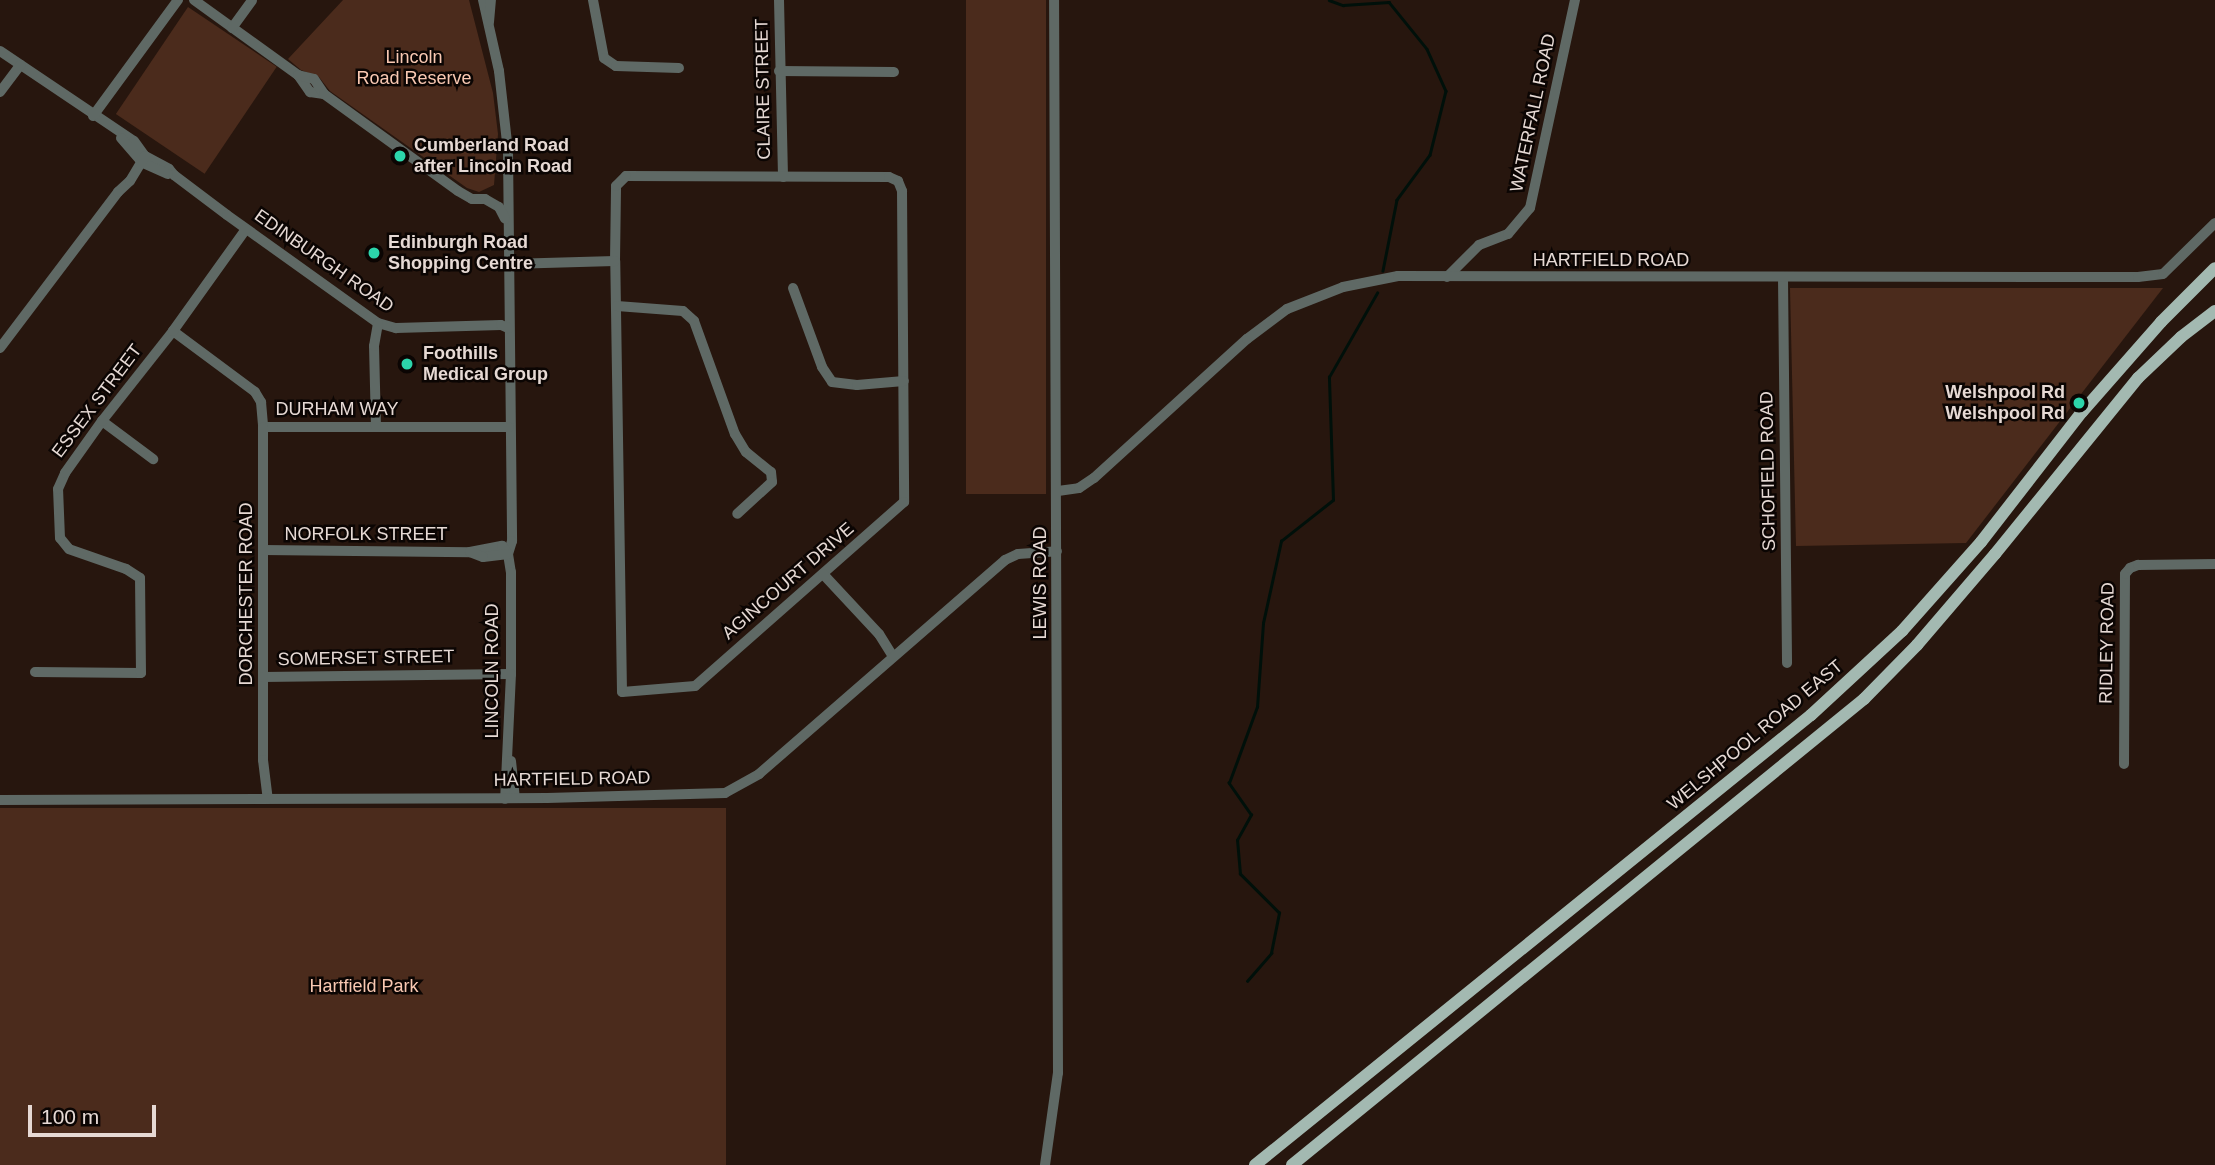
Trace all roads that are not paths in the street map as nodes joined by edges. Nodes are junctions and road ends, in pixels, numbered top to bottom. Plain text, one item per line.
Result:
1 (178, 0) edge
2 (194, 0) edge
3 (253, 0) edge
4 (483, 0) edge
5 (491, 0) edge
6 (593, 0) edge
7 (779, 0) edge
8 (1055, 0) edge
9 (1575, 0) edge
10 (489, 25) junction
11 (232, 28) junction
12 (0, 51) edge
13 (20, 65) junction
14 (679, 68) dead end
15 (779, 71) junction
16 (894, 72) dead end
17 (0, 92) edge
18 (93, 116) junction
19 (142, 160) junction
20 (783, 177) junction
21 (499, 200) junction
22 (2215, 223) edge
23 (246, 229) junction
24 (615, 261) junction
25 (509, 264) junction
26 (2215, 268) edge
27 (1447, 277) junction
28 (1783, 278) junction
29 (793, 288) dead end
30 (617, 306) junction
31 (2215, 311) edge
32 (378, 323) junction
33 (503, 328) junction
34 (173, 331) junction
35 (0, 348) edge
36 (904, 381) junction
37 (102, 421) junction
38 (263, 427) junction
39 (376, 427) junction
40 (509, 427) junction
41 (153, 458) dead end
42 (1058, 491) junction
43 (737, 514) dead end
44 (263, 550) junction
45 (1057, 551) junction
46 (504, 553) junction
47 (2215, 564) edge
48 (823, 574) junction
49 (897, 653) junction
50 (1787, 663) dead end
51 (35, 672) dead end
52 (511, 674) junction
53 (263, 677) junction
54 (2124, 764) dead end
55 (262, 799) junction
56 (510, 799) junction
57 (0, 800) edge
58 (1489, 977) junction
59 (1502, 994) junction
60 (1045, 1165) edge
61 (1255, 1165) edge
62 (1292, 1165) edge

1 - 18 street
2 - 11 street
3 - 11 street
4 - 10 street
5 - 10 street
6 - 14 street
7 - 15 street, CLAIRE STREET
8 - 42 street, LEWIS ROAD
9 - 27 street, WATERFALL ROAD
10 - 21 street
11 - 21 street
12 - 13 street, EDINBURGH ROAD
13 - 17 street
13 - 18 street, EDINBURGH ROAD
15 - 16 street
15 - 20 street, CLAIRE STREET
18 - 19 street, EDINBURGH ROAD
19 - 23 street, EDINBURGH ROAD
19 - 35 street
20 - 24 street, AGINCOURT DRIVE
20 - 36 street, AGINCOURT DRIVE
21 - 25 street, LINCOLN ROAD
22 - 28 street, HARTFIELD ROAD
23 - 32 street, EDINBURGH ROAD
23 - 34 street, ESSEX STREET
24 - 25 street
24 - 30 street, AGINCOURT DRIVE
25 - 33 street, LINCOLN ROAD
26 - 58 main road, WELSHPOOL ROAD EAST
27 - 28 street, HARTFIELD ROAD
27 - 42 street, HARTFIELD ROAD
28 - 50 street, SCHOFIELD ROAD
29 - 36 street
30 - 43 street
30 - 48 street, AGINCOURT DRIVE
31 - 59 main road
32 - 33 street, EDINBURGH ROAD
32 - 39 street
33 - 40 street, LINCOLN ROAD
34 - 37 street, ESSEX STREET
34 - 38 street, DURHAM WAY
36 - 48 street, AGINCOURT DRIVE
37 - 41 street
37 - 51 street, ESSEX STREET
38 - 39 street, DURHAM WAY
38 - 44 street, DORCHESTER ROAD
39 - 40 street, DURHAM WAY
40 - 46 street, LINCOLN ROAD
42 - 45 street, LEWIS ROAD
44 - 46 street, NORFOLK STREET
44 - 53 street, DORCHESTER ROAD
45 - 49 street, HARTFIELD ROAD
45 - 60 street, LEWIS ROAD
46 - 52 street, LINCOLN ROAD
47 - 54 street, RIDLEY ROAD
48 - 49 street
49 - 56 street, HARTFIELD ROAD
52 - 53 street, SOMERSET STREET
52 - 56 street, LINCOLN ROAD
53 - 55 street, DORCHESTER ROAD
55 - 56 street, HARTFIELD ROAD
55 - 57 street, HARTFIELD ROAD
58 - 59 main road
58 - 61 main road, WELSHPOOL ROAD EAST
59 - 62 main road

